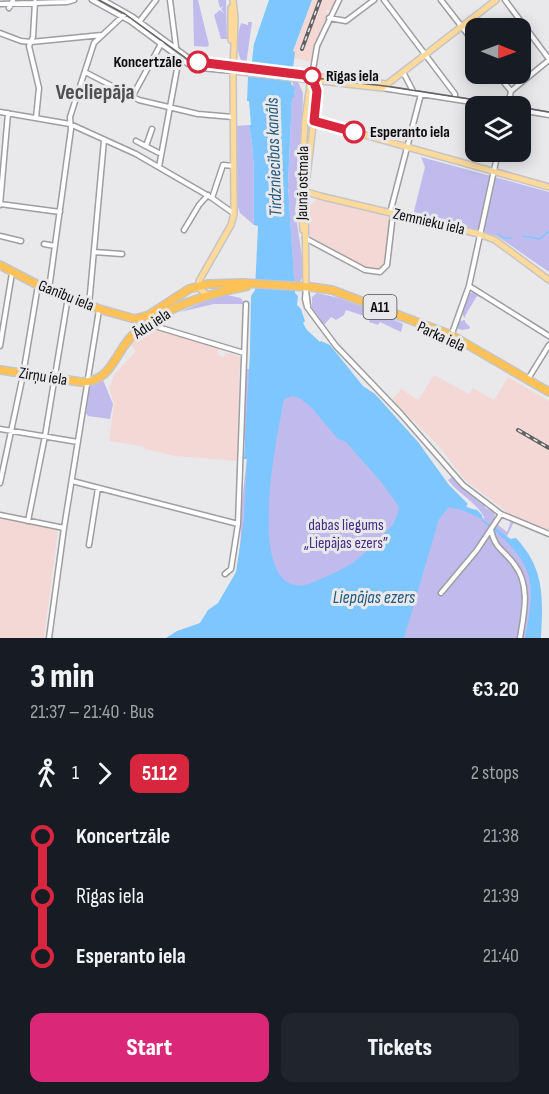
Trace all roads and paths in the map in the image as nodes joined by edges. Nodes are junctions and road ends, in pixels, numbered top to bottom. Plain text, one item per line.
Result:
1 (74, 0) edge
2 (92, 0) edge
3 (103, 0) edge
4 (156, 0) edge
5 (170, 0) edge
6 (232, 0) edge
7 (339, 0) edge
8 (374, 0) edge
9 (384, 0) edge
10 (441, 0) edge
11 (496, 0) edge
12 (505, 0) edge
13 (35, 2) junction
14 (0, 4) edge
15 (11, 4) edge
16 (125, 15) junction
17 (329, 18) junction
18 (138, 24) junction
19 (461, 27) junction
20 (465, 32) edge
21 (0, 33) edge
22 (102, 34) junction
23 (31, 42) junction
24 (163, 42) junction
25 (176, 47) dead end
26 (235, 53) junction
27 (426, 55) junction
28 (179, 58) dead end
29 (549, 59) edge
30 (233, 69) junction
31 (247, 71) junction
32 (85, 72) junction
33 (403, 72) junction
34 (294, 76) junction
35 (312, 79) junction
36 (331, 83) junction
37 (387, 84) junction
38 (505, 84) edge
39 (382, 88) junction
40 (317, 91) junction
41 (511, 92) junction
42 (414, 93) junction
43 (308, 94) junction
44 (421, 94) junction
45 (510, 96) edge
46 (132, 97) junction
47 (455, 99) junction
48 (465, 101) edge
49 (169, 106) junction
50 (0, 112) edge
51 (531, 112) edge
52 (8, 113) junction
53 (549, 115) edge
54 (233, 117) junction
55 (36, 118) junction
56 (305, 120) junction
57 (314, 121) junction
58 (70, 124) junction
59 (153, 129) dead end
60 (104, 140) junction
61 (136, 141) dead end
62 (146, 146) junction
63 (408, 147) junction
64 (161, 154) junction
65 (495, 162) edge
66 (234, 166) junction
67 (159, 167) junction
68 (2, 170) edge
69 (493, 171) junction
70 (303, 187) junction
71 (549, 187) edge
72 (210, 196) junction
73 (320, 196) junction
74 (0, 204) edge
75 (60, 212) junction
76 (234, 214) junction
77 (392, 214) junction
78 (306, 218) junction
79 (184, 230) dead end
80 (479, 234) junction
81 (0, 236) edge
82 (305, 238) junction
83 (21, 241) dead end
84 (44, 244) dead end
85 (55, 246) junction
86 (94, 252) junction
87 (122, 254) dead end
88 (211, 260) junction
89 (0, 265) edge
90 (207, 271) junction
91 (12, 273) junction
92 (549, 280) edge
93 (211, 283) junction
94 (38, 285) junction
95 (251, 285) junction
96 (469, 286) junction
97 (49, 289) junction
98 (306, 289) junction
99 (202, 291) junction
100 (68, 296) junction
101 (246, 304) dead end
102 (89, 305) junction
103 (99, 309) junction
104 (161, 316) junction
105 (135, 319) joint
106 (148, 324) junction
107 (163, 327) junction
108 (549, 336) edge
109 (451, 337) junction
110 (0, 345) edge
111 (549, 345) edge
112 (244, 353) junction
113 (0, 370) edge
114 (23, 374) junction
115 (55, 378) junction
116 (528, 380) junction
117 (87, 383) junction
118 (549, 392) edge
119 (549, 397) edge
120 (0, 429) edge
121 (10, 430) junction
122 (45, 436) junction
123 (78, 442) junction
124 (72, 481) junction
125 (0, 483) edge
126 (98, 488) junction
127 (501, 514) junction
128 (0, 515) edge
129 (28, 521) junction
130 (238, 524) junction
131 (64, 528) junction
132 (491, 530) junction
133 (549, 534) edge
134 (89, 545) dead end
135 (225, 574) dead end
136 (441, 593) dead end
137 (49, 638) edge
138 (520, 638) edge

1 - 13 street
2 - 16 street
3 - 16 street
4 - 18 street
5 - 25 street
6 - 26 main road
6 - 30 main road
7 - 17 street
8 - 17 street
9 - 27 street
10 - 19 street
11 - 19 main road
12 - 29 street
13 - 15 street
13 - 23 street
14 - 15 street
16 - 18 street
16 - 22 street
17 - 35 street
18 - 24 street
19 - 20 street
19 - 27 main road
21 - 23 street
22 - 23 street
22 - 32 street
23 - 55 street
24 - 30 street
24 - 46 street
26 - 30 main road
26 - 31 main road
27 - 33 main road
27 - 47 street
28 - 49 street
29 - 41 street
30 - 31 main road
30 - 54 main road
31 - 34 main road
32 - 46 street
32 - 58 street
33 - 37 main road
33 - 42 street
34 - 35 main road
34 - 43 main road
35 - 36 main road
35 - 37 main road
35 - 40 main road, Jaunā ostmala
35 - 43 main road, Jaunā ostmala
36 - 39 main road
36 - 40 main road
37 - 39 main road
38 - 41 street
39 - 42 street
40 - 57 main road, Jaunā ostmala
41 - 45 street
42 - 44 street
43 - 56 main road, Jaunā ostmala
44 - 47 street
44 - 63 street
46 - 49 street
47 - 48 street
49 - 54 street
49 - 64 street
50 - 52 street
51 - 53 street
52 - 55 street
52 - 68 street
54 - 66 main road
55 - 58 street
56 - 57 main road
56 - 70 main road, Jaunā ostmala
57 - 63 main road
57 - 70 main road, Jaunā ostmala
58 - 60 street
58 - 75 street
59 - 62 street
60 - 67 street
60 - 86 street
61 - 62 street
62 - 64 street
63 - 69 main road
63 - 77 street
64 - 67 street
65 - 69 street
66 - 72 street
66 - 76 main road
67 - 72 street
68 - 74 street
69 - 71 main road
69 - 80 street
70 - 73 main road, Zemnieku iela
70 - 78 main road, Jaunā ostmala
70 - 82 main road, Jaunā ostmala
72 - 76 street
72 - 79 street
73 - 77 main road, Zemnieku iela
73 - 78 main road
74 - 75 street
75 - 85 street
76 - 88 main road
77 - 80 main road, Zemnieku iela
77 - 82 street
78 - 82 main road, Jaunā ostmala
80 - 92 main road, Zemnieku iela
80 - 96 street
81 - 83 street
82 - 98 main road, Jaunā ostmala
84 - 85 street
85 - 97 street
86 - 87 street
86 - 102 street
88 - 90 main road
88 - 99 main road
89 - 91 highway, Ganību iela / A11
90 - 93 main road
90 - 99 main road
91 - 94 highway, Ganību iela / A11
91 - 110 street
93 - 95 highway, A11
93 - 99 highway, Ādu iela / A11
94 - 97 highway, Ganību iela / A11
94 - 114 street
95 - 98 highway, A11
95 - 99 highway, A11
96 - 108 street
96 - 109 street
97 - 100 highway, Ganību iela / A11
98 - 109 highway, Parka iela / A11
98 - 127 street
99 - 104 highway, Ādu iela / A11
99 - 105 highway, Ādu iela / A11
100 - 102 highway, Ganību iela / A11
100 - 115 street
101 - 112 street
102 - 103 highway, Ganību iela / A11
103 - 105 highway, Ganību iela / A11
103 - 117 street
104 - 106 highway, Ādu iela / A11
104 - 107 street
106 - 107 street
106 - 117 highway, Ādu iela / A11
107 - 112 street
109 - 116 highway, Parka iela / A11
109 - 119 highway, Parka iela / A11
111 - 116 street
112 - 130 street
113 - 114 highway, Zirņu iela
114 - 115 highway, Zirņu iela
114 - 121 street
115 - 117 highway, Zirņu iela
115 - 122 street
116 - 118 highway, Parka iela / A11
117 - 123 street
120 - 121 street
121 - 122 street
121 - 125 street
122 - 123 street
122 - 129 street
123 - 124 street
124 - 126 street
124 - 131 street
126 - 130 street
126 - 134 street
127 - 132 street
127 - 133 street
128 - 129 street
129 - 131 street
130 - 135 street
131 - 137 street
132 - 136 street
132 - 138 street

